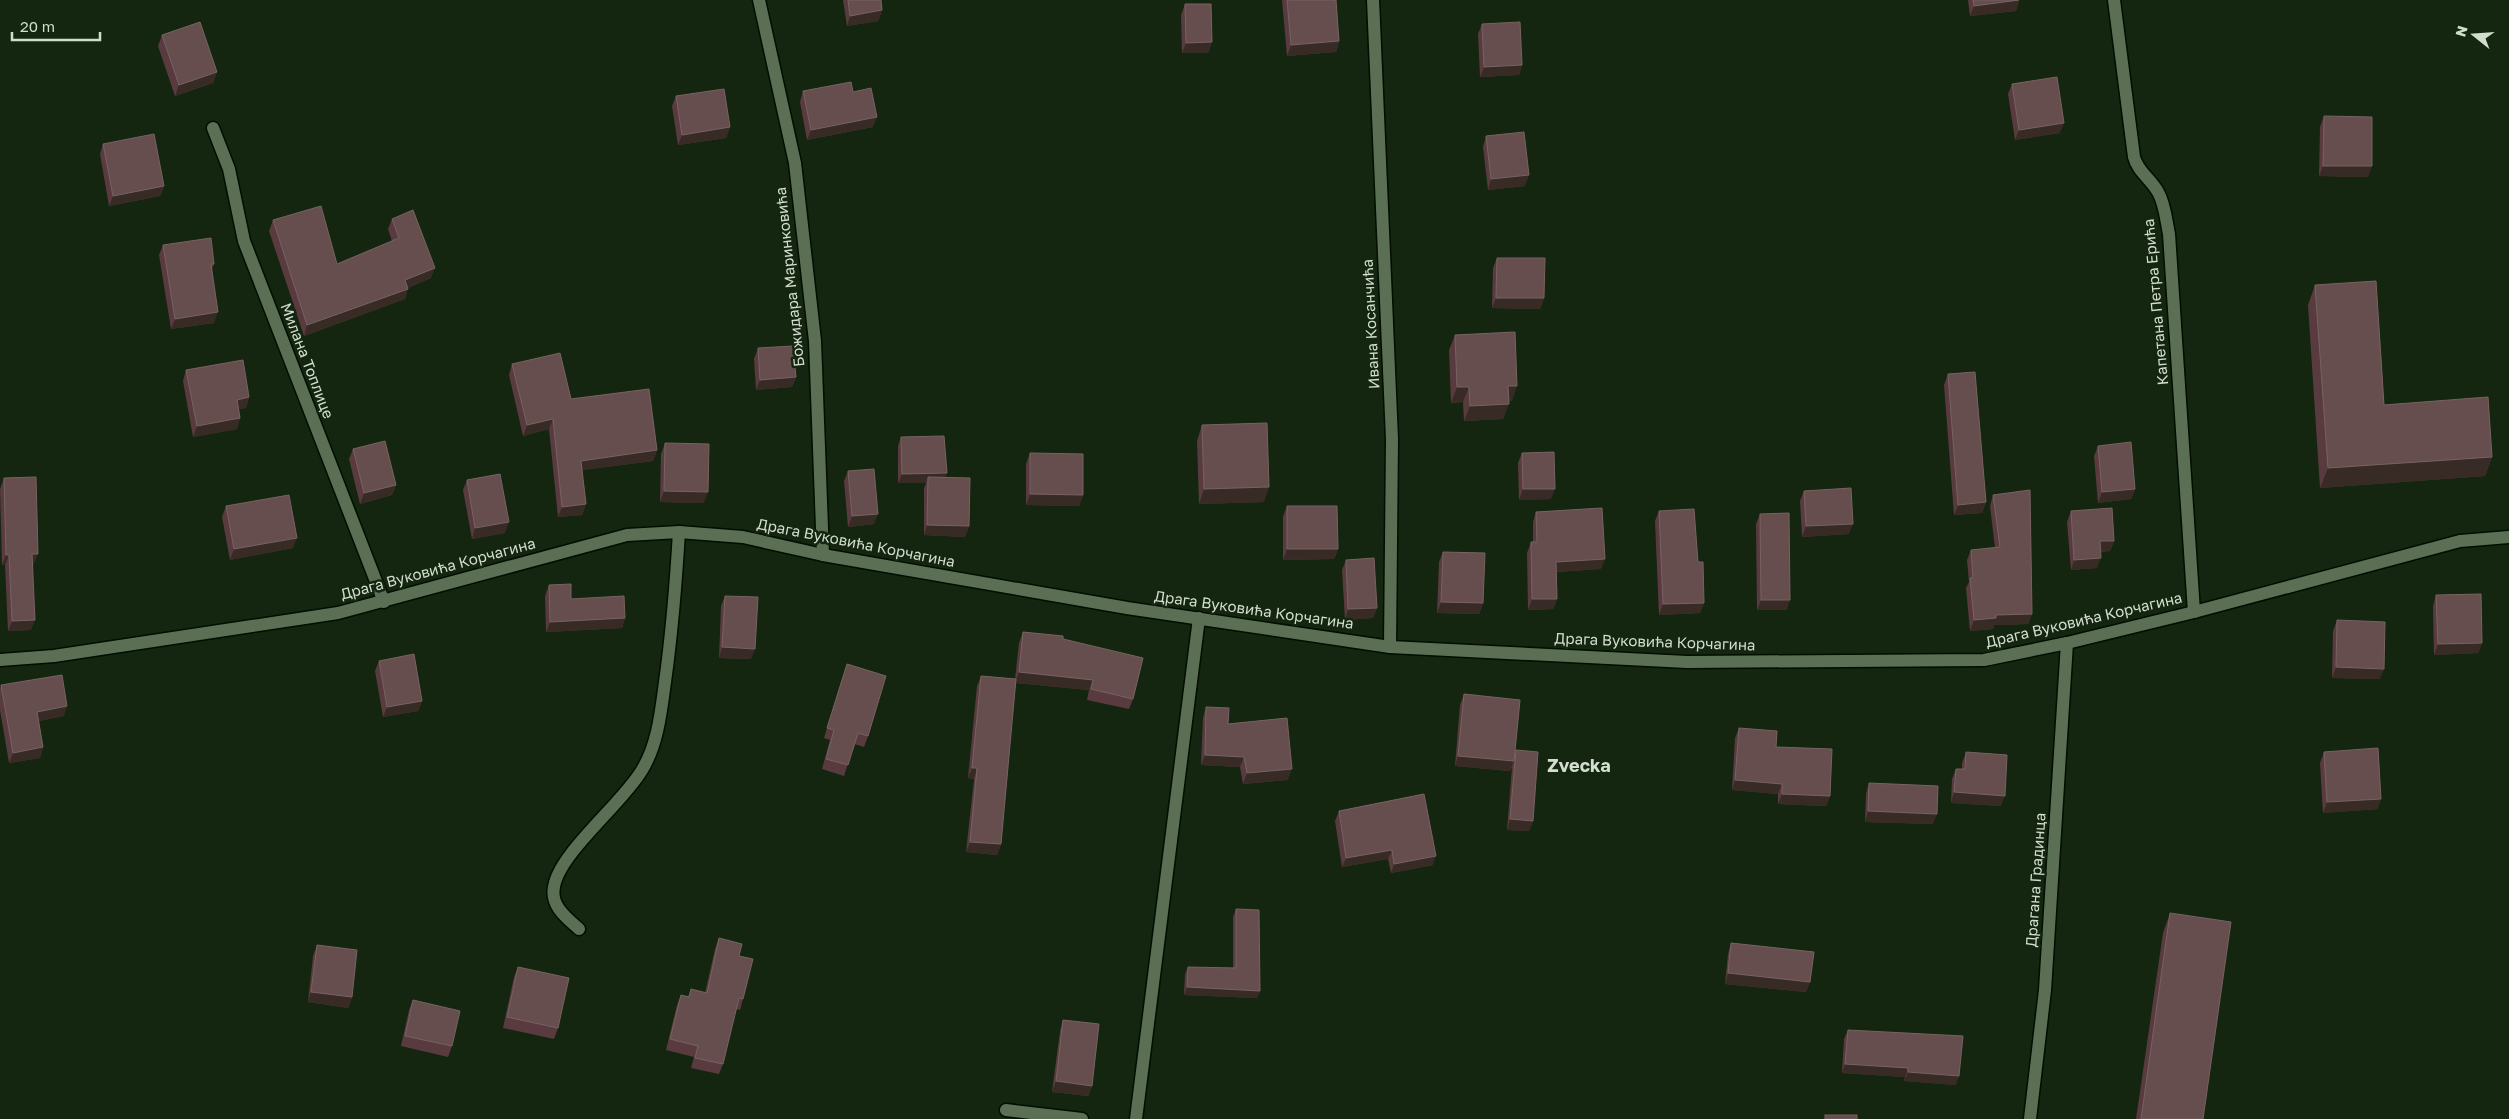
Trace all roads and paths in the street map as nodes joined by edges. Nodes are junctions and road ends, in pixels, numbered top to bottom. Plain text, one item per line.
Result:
1 (759, 0) edge
2 (1373, 0) edge
3 (2114, 0) edge
4 (213, 128) dead end
5 (679, 532) junction
6 (2509, 537) edge
7 (823, 555) junction
8 (384, 602) junction
9 (2194, 612) junction
10 (1199, 618) junction
11 (2067, 643) junction
12 (1390, 647) junction
13 (0, 660) edge
14 (579, 930) dead end
15 (1006, 1110) dead end
16 (1082, 1119) edge
17 (1136, 1119) edge
18 (2030, 1119) edge

1 - 7 street, Божидара Маринковића
2 - 12 street, Ивана Косанчића
3 - 9 street, Капетана Петра Ерића
4 - 8 street, Милана Топлице
5 - 7 street, Драга Вуковића Корчагина
5 - 8 street, Драга Вуковића Корчагина
5 - 14 street
6 - 9 street, Драга Вуковића Корчагина
7 - 10 street, Драга Вуковића Корчагина
8 - 13 street, Драга Вуковића Корчагина
9 - 11 street, Драга Вуковића Корчагина
10 - 12 street, Драга Вуковића Корчагина
10 - 17 street
11 - 12 street, Драга Вуковића Корчагина
11 - 18 street, Драгана Градинца
15 - 16 street

